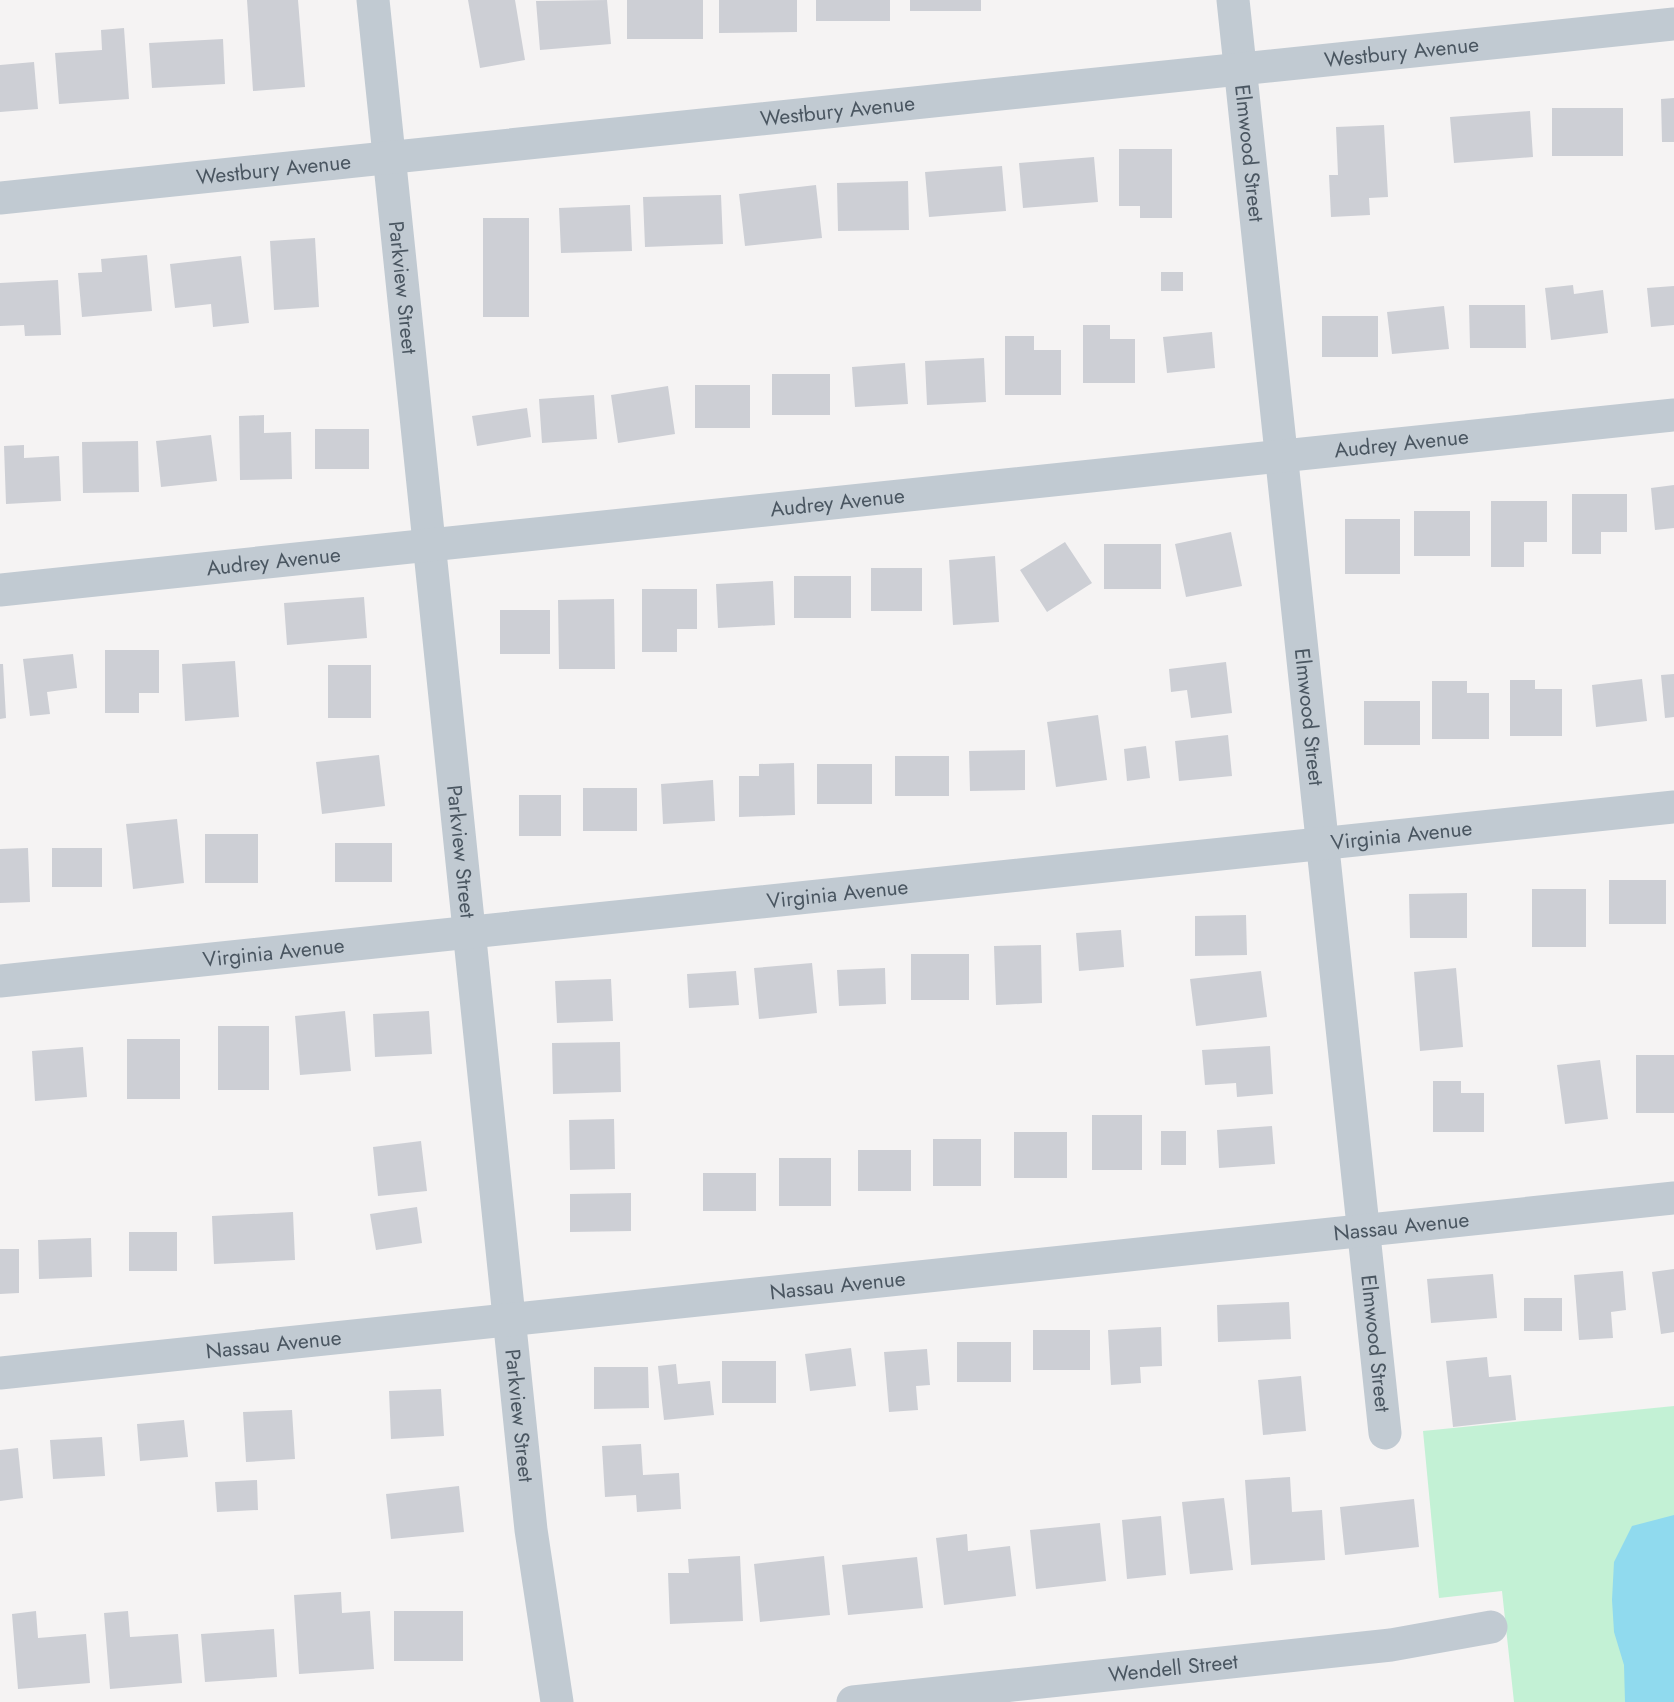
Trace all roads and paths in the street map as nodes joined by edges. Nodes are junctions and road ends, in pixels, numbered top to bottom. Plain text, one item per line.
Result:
1 (373, 0) edge
2 (1233, 0) edge
3 (1674, 24) edge
4 (1241, 69) junction
5 (390, 158) junction
6 (0, 198) edge
7 (1674, 415) edge
8 (1280, 456) junction
9 (430, 545) junction
10 (0, 590) edge
11 (1674, 807) edge
12 (1321, 844) junction
13 (470, 933) junction
14 (0, 981) edge
15 (1674, 1198) edge
16 (1362, 1231) junction
17 (510, 1320) junction
18 (0, 1373) edge
19 (1385, 1433) dead end
20 (1491, 1627) dead end
21 (557, 1702) edge
22 (853, 1702) edge

1 - 5 street, Parkview Street
2 - 4 street, Elmwood Street
3 - 4 street, Westbury Avenue
4 - 5 street, Westbury Avenue
4 - 8 street, Elmwood Street
5 - 6 street, Westbury Avenue
5 - 9 street, Parkview Street
7 - 8 street, Audrey Avenue
8 - 9 street, Audrey Avenue
8 - 12 street, Elmwood Street
9 - 10 street, Audrey Avenue
9 - 13 street, Parkview Street
11 - 12 street, Virginia Avenue
12 - 13 street, Virginia Avenue
12 - 16 street, Elmwood Street
13 - 14 street, Virginia Avenue
13 - 17 street, Parkview Street
15 - 16 street, Nassau Avenue
16 - 17 street, Nassau Avenue
16 - 19 street, Elmwood Street
17 - 18 street, Nassau Avenue
17 - 21 street, Parkview Street
20 - 22 street, Wendell Street

